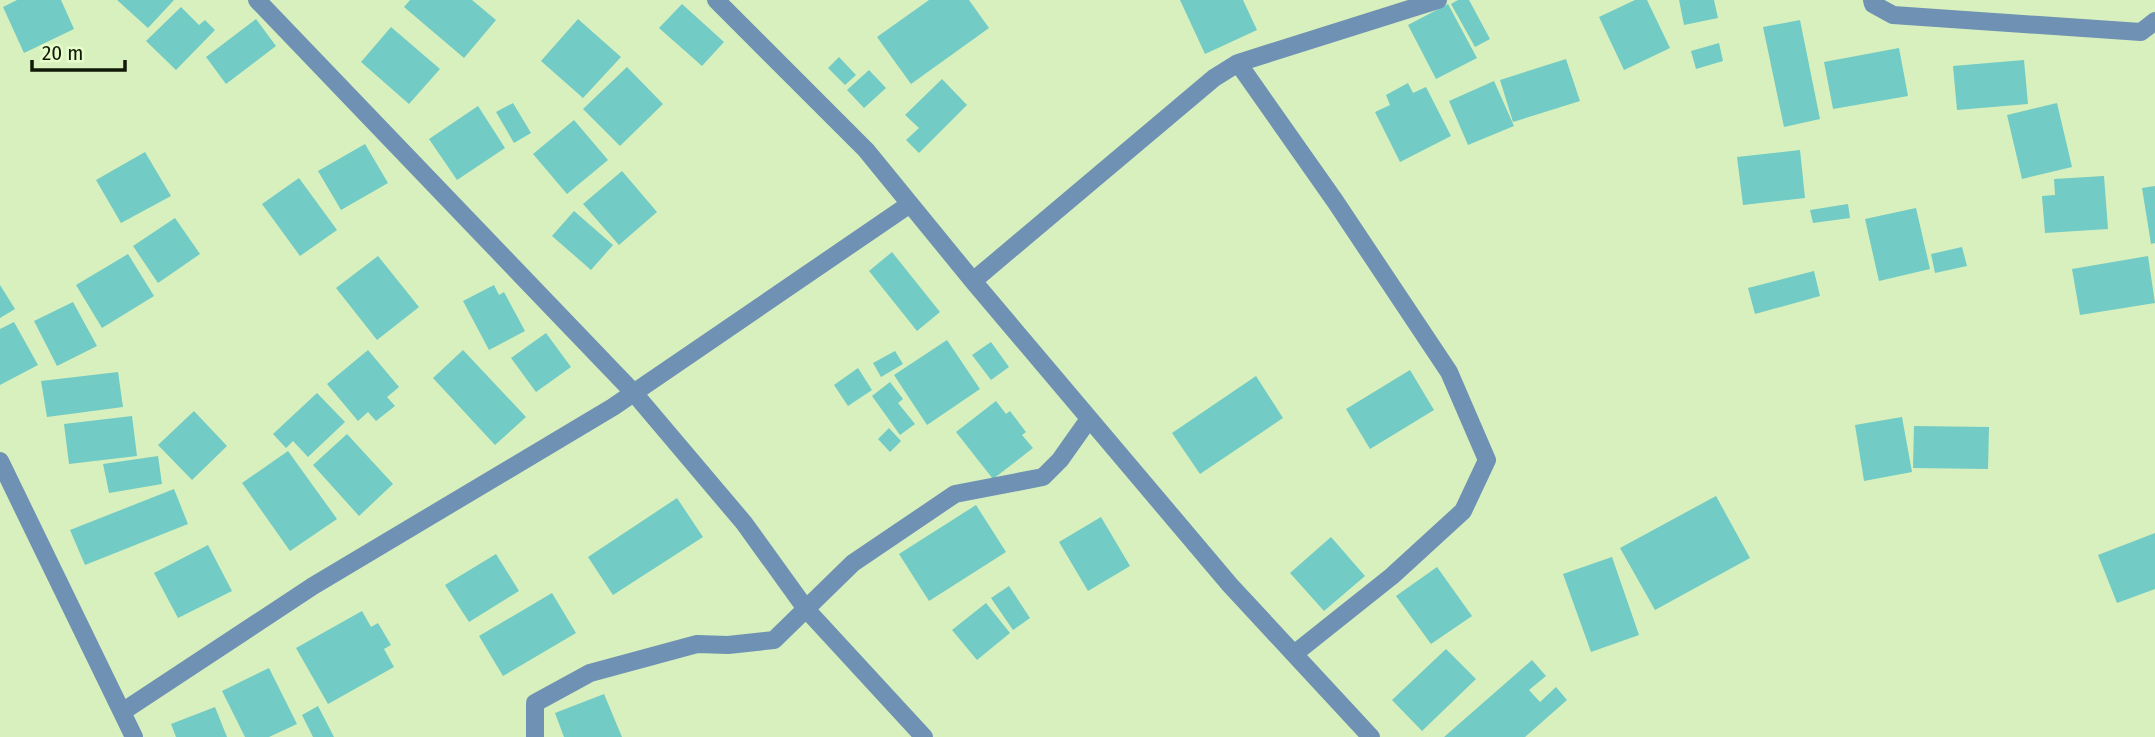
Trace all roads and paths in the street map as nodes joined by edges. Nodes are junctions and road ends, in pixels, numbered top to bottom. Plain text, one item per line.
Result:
1 (257, 0) edge
2 (716, 0) edge
3 (1438, 0) edge
4 (1872, 0) edge
5 (2155, 21) edge
6 (1238, 63) junction
7 (910, 204) junction
8 (973, 281) junction
9 (634, 393) junction
10 (1089, 419) junction
11 (0, 461) edge
12 (806, 609) junction
13 (1294, 654) junction
14 (121, 712) junction
15 (134, 737) edge
16 (535, 737) edge
17 (924, 737) edge
18 (1371, 737) edge

1 - 9 street
2 - 7 street
3 - 6 street
4 - 5 street
6 - 8 street
6 - 13 street
7 - 8 street
7 - 9 street
8 - 10 street
9 - 12 street
9 - 14 street
10 - 12 street
10 - 13 street
11 - 14 street
12 - 16 street
12 - 17 street
13 - 18 street
14 - 15 street

